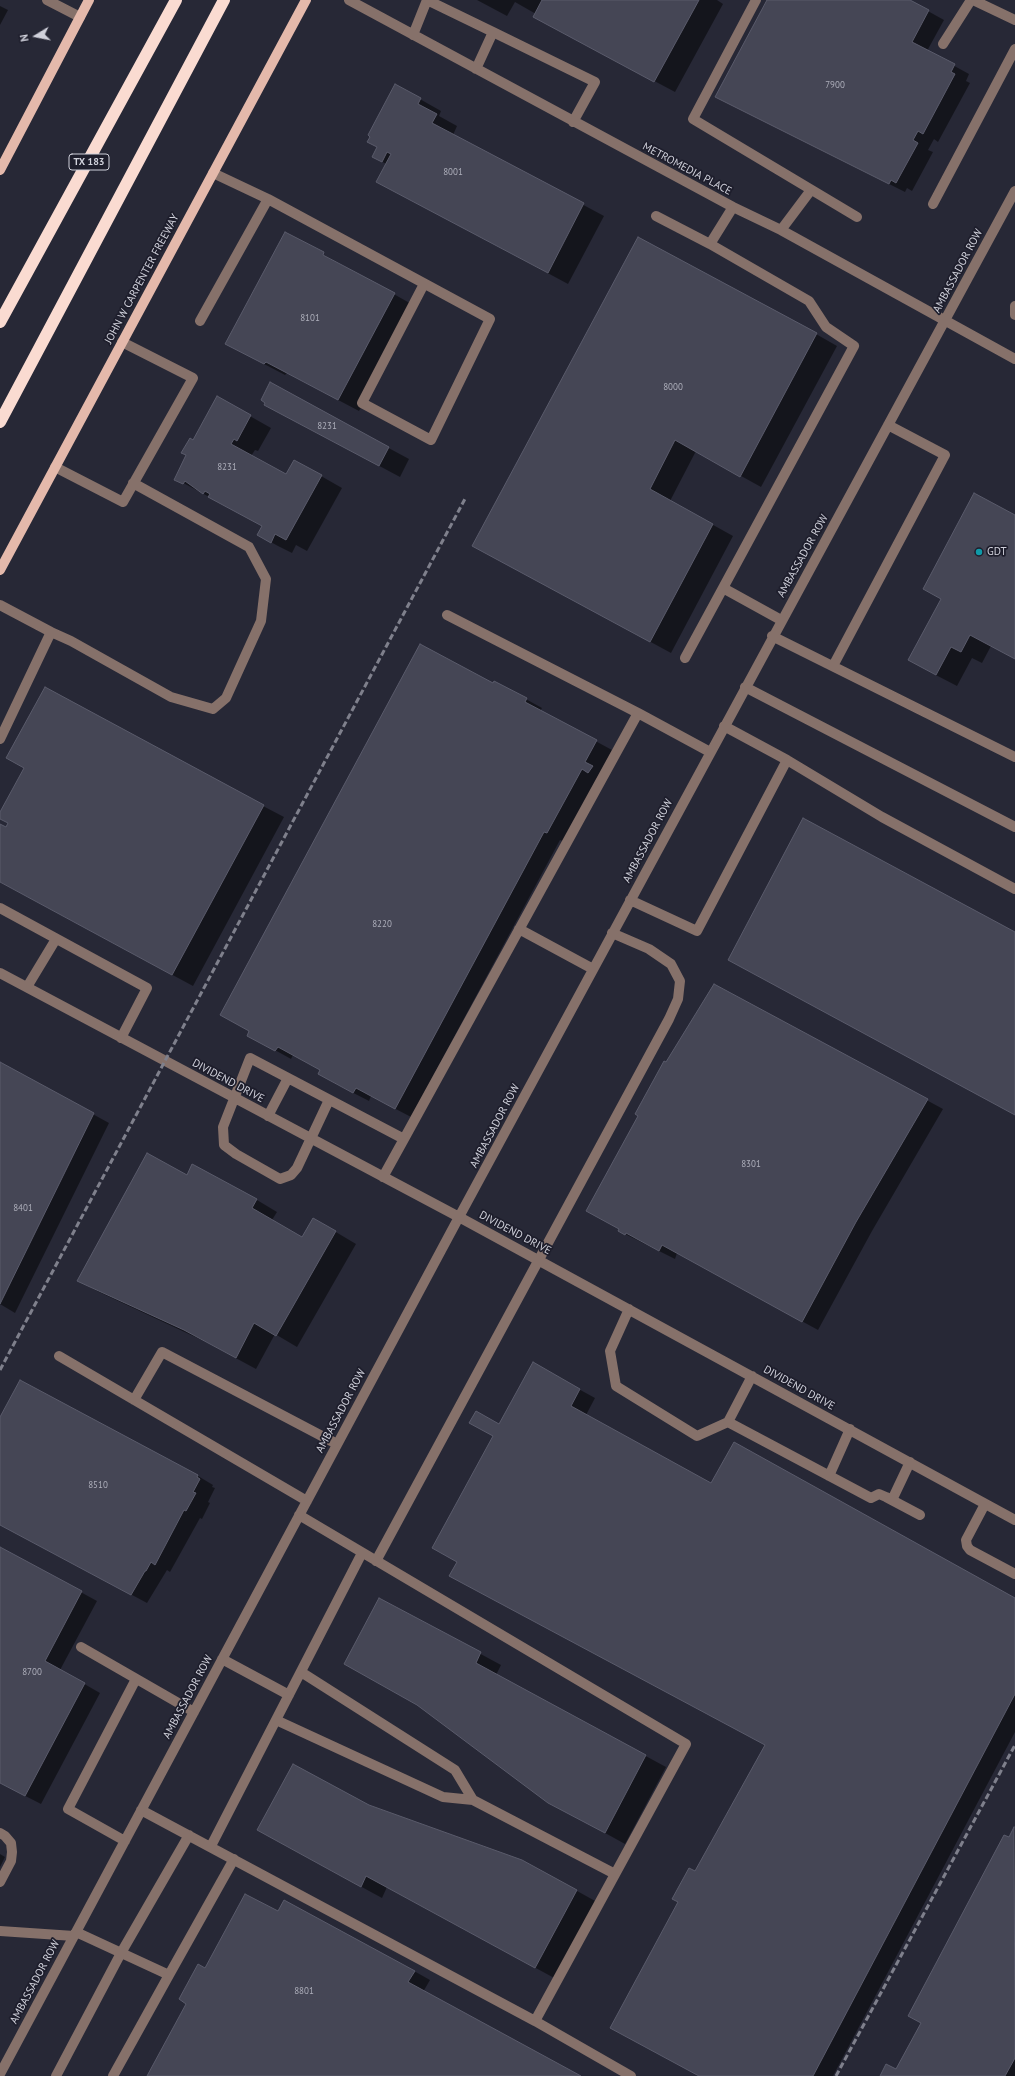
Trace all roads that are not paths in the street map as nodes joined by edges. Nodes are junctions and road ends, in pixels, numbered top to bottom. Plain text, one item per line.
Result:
1 (47, 0) edge
2 (89, 0) edge
3 (176, 0) edge
4 (224, 0) edge
5 (306, 0) edge
6 (349, 0) edge
7 (427, 0) edge
8 (756, 0) edge
9 (972, 0) edge
10 (80, 17) junction
11 (1015, 20) edge
12 (493, 32) junction
13 (412, 35) junction
14 (943, 44) dead end
15 (1015, 49) edge
16 (476, 69) junction
17 (574, 122) junction
18 (4, 153) edge
19 (0, 170) edge
20 (213, 173) junction
21 (811, 190) junction
22 (1015, 191) edge
23 (268, 199) junction
24 (933, 204) dead end
25 (733, 207) junction
26 (656, 216) dead end
27 (857, 217) dead end
28 (781, 230) junction
29 (710, 244) junction
30 (424, 284) junction
31 (1015, 306) edge
32 (1015, 315) edge
33 (200, 321) dead end
34 (945, 321) junction
35 (0, 322) edge
36 (122, 342) junction
37 (1015, 359) edge
38 (0, 422) edge
39 (888, 425) junction
40 (55, 467) junction
41 (133, 483) junction
42 (0, 570) edge
43 (723, 588) junction
44 (0, 605) edge
45 (447, 615) dead end
46 (781, 620) junction
47 (51, 632) junction
48 (772, 636) junction
49 (685, 658) dead end
50 (832, 666) junction
51 (745, 687) junction
52 (638, 713) junction
53 (724, 726) junction
54 (0, 739) edge
55 (710, 752) junction
56 (1015, 757) edge
57 (787, 760) junction
58 (1015, 827) edge
59 (1015, 889) edge
60 (630, 900) junction
61 (0, 908) edge
62 (519, 929) junction
63 (612, 933) junction
64 (56, 939) junction
65 (593, 969) junction
66 (0, 973) edge
67 (27, 987) junction
68 (121, 1038) junction
69 (288, 1078) junction
70 (234, 1098) junction
71 (329, 1100) junction
72 (268, 1116) junction
73 (311, 1139) junction
74 (404, 1139) junction
75 (383, 1177) junction
76 (459, 1217) junction
77 (538, 1260) junction
78 (629, 1309) junction
79 (59, 1356) dead end
80 (752, 1376) junction
81 (134, 1400) junction
82 (728, 1422) junction
83 (850, 1429) junction
84 (337, 1444) junction
85 (910, 1462) junction
86 (829, 1476) junction
87 (892, 1500) junction
88 (307, 1501) junction
89 (985, 1504) junction
90 (920, 1515) dead end
91 (299, 1516) junction
92 (1015, 1520) edge
93 (362, 1553) junction
94 (376, 1561) junction
95 (1015, 1574) edge
96 (81, 1647) dead end
97 (222, 1659) junction
98 (301, 1672) junction
99 (136, 1679) junction
100 (289, 1695) junction
101 (194, 1712) junction
102 (276, 1720) junction
103 (473, 1800) junction
104 (142, 1810) junction
105 (0, 1833) edge
106 (189, 1835) junction
107 (125, 1841) junction
108 (211, 1846) junction
109 (234, 1859) junction
110 (615, 1874) junction
111 (0, 1882) edge
112 (0, 1931) edge
113 (75, 1934) junction
114 (121, 1953) junction
115 (169, 1975) junction
116 (535, 2021) junction
117 (0, 2074) edge
118 (56, 2076) edge
119 (113, 2076) edge
120 (631, 2076) edge

1 - 10 street
2 - 10 main road
3 - 35 highway, TX 183
4 - 38 highway
5 - 20 main road, JOHN W CARPENTER FREEWAY
6 - 13 street, METROMEDIA PLACE
7 - 12 street
7 - 13 street
8 - 21 street
9 - 11 street
9 - 14 street
10 - 18 main road
12 - 16 street
12 - 17 street
13 - 16 street, METROMEDIA PLACE
15 - 24 street
16 - 17 street, METROMEDIA PLACE
17 - 25 street, METROMEDIA PLACE
18 - 19 main road
20 - 23 street
20 - 36 main road, JOHN W CARPENTER FREEWAY
21 - 27 street
21 - 28 street
22 - 34 street, AMBASSADOR ROW
23 - 30 street
23 - 33 street
25 - 28 street, METROMEDIA PLACE
25 - 29 street
26 - 29 street
28 - 34 street, METROMEDIA PLACE
29 - 43 street
30 - 30 street
31 - 32 street
34 - 37 street, METROMEDIA PLACE
34 - 39 street, AMBASSADOR ROW
36 - 40 main road, JOHN W CARPENTER FREEWAY
36 - 41 street
39 - 46 street, AMBASSADOR ROW
39 - 50 street
40 - 41 street
40 - 42 main road, JOHN W CARPENTER FREEWAY
41 - 47 street
43 - 46 street
43 - 49 street
44 - 47 street
45 - 52 street
46 - 48 street, AMBASSADOR ROW
47 - 54 street
48 - 50 street
48 - 51 street, AMBASSADOR ROW
50 - 56 street
51 - 53 street, AMBASSADOR ROW
51 - 58 street
52 - 55 street
52 - 62 street
53 - 55 street, AMBASSADOR ROW
53 - 57 street
55 - 60 street, AMBASSADOR ROW
57 - 59 street
57 - 60 street
60 - 63 street, AMBASSADOR ROW
61 - 64 street
62 - 65 street
62 - 74 street
63 - 65 street, AMBASSADOR ROW
63 - 77 street
64 - 67 street
64 - 68 street
65 - 76 street, AMBASSADOR ROW
66 - 67 street, DIVIDEND DRIVE
67 - 68 street, DIVIDEND DRIVE
68 - 70 street, DIVIDEND DRIVE
69 - 70 street
69 - 71 street
69 - 72 street
70 - 72 street, DIVIDEND DRIVE
70 - 73 street
71 - 73 street
71 - 74 street
72 - 73 street, DIVIDEND DRIVE
73 - 75 street, DIVIDEND DRIVE
74 - 75 street
75 - 76 street, DIVIDEND DRIVE
76 - 77 street, DIVIDEND DRIVE
76 - 84 street, AMBASSADOR ROW
77 - 78 street, DIVIDEND DRIVE
77 - 94 street
78 - 80 street, DIVIDEND DRIVE
78 - 82 street
79 - 81 street
80 - 82 street
80 - 83 street, DIVIDEND DRIVE
81 - 84 street
81 - 88 street
82 - 86 street
83 - 85 street, DIVIDEND DRIVE
83 - 86 street
84 - 88 street, AMBASSADOR ROW
85 - 87 street
85 - 89 street, DIVIDEND DRIVE
86 - 87 street
87 - 90 street
88 - 91 street, AMBASSADOR ROW
89 - 92 street, DIVIDEND DRIVE
89 - 95 street
91 - 93 street
91 - 97 street, AMBASSADOR ROW
93 - 94 street
93 - 98 street
94 - 110 street
96 - 99 street
97 - 100 street
97 - 101 street, AMBASSADOR ROW
98 - 100 street
98 - 103 street
99 - 101 street
99 - 107 street
100 - 102 street
101 - 104 street, AMBASSADOR ROW
102 - 103 street
102 - 108 street
103 - 110 street
104 - 106 street
104 - 107 street, AMBASSADOR ROW
105 - 111 street
106 - 108 street
106 - 114 street
107 - 113 street, AMBASSADOR ROW
108 - 109 street
109 - 115 street
109 - 116 street
110 - 116 street
112 - 113 street
113 - 114 street
113 - 117 street, AMBASSADOR ROW
114 - 115 street
114 - 118 street
115 - 119 street
116 - 120 street

